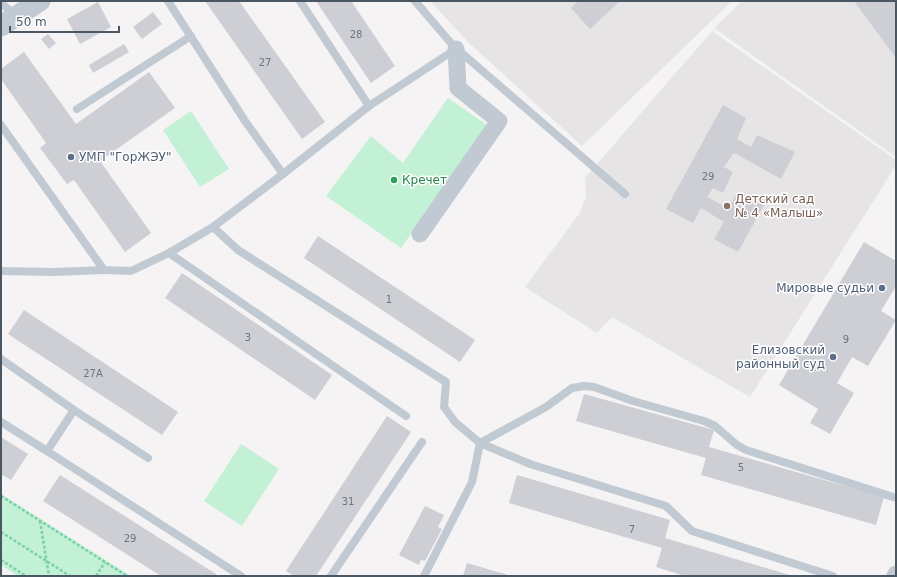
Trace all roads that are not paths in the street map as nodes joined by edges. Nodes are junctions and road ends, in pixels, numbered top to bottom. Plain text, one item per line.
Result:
1 (40, 1) edge
2 (168, 1) edge
3 (300, 1) edge
4 (415, 1) edge
5 (6, 15) edge
6 (191, 36) junction
7 (456, 48) junction
8 (369, 106) junction
9 (77, 109) dead end
10 (1, 125) edge
11 (283, 174) junction
12 (625, 194) dead end
13 (213, 227) junction
14 (420, 234) dead end
15 (169, 254) junction
16 (104, 270) junction
17 (1, 271) edge
18 (1, 358) edge
19 (74, 410) junction
20 (406, 416) dead end
21 (1, 422) edge
22 (422, 442) dead end
23 (480, 443) junction
24 (46, 451) junction
25 (148, 458) dead end
26 (896, 498) edge
27 (241, 576) edge
28 (331, 576) edge
29 (424, 576) edge
30 (832, 576) edge

1 - 5 street
2 - 6 lane
3 - 8 lane
4 - 7 lane
6 - 9 lane
6 - 11 lane
7 - 8 lane
7 - 12 lane
7 - 14 street
8 - 11 lane
10 - 16 lane
11 - 13 lane
13 - 15 lane
13 - 23 lane
15 - 16 lane
15 - 20 lane
16 - 17 lane
18 - 19 lane
19 - 24 lane
19 - 25 lane
21 - 24 lane
22 - 28 lane
23 - 26 lane
23 - 29 lane
23 - 30 lane
24 - 27 lane

